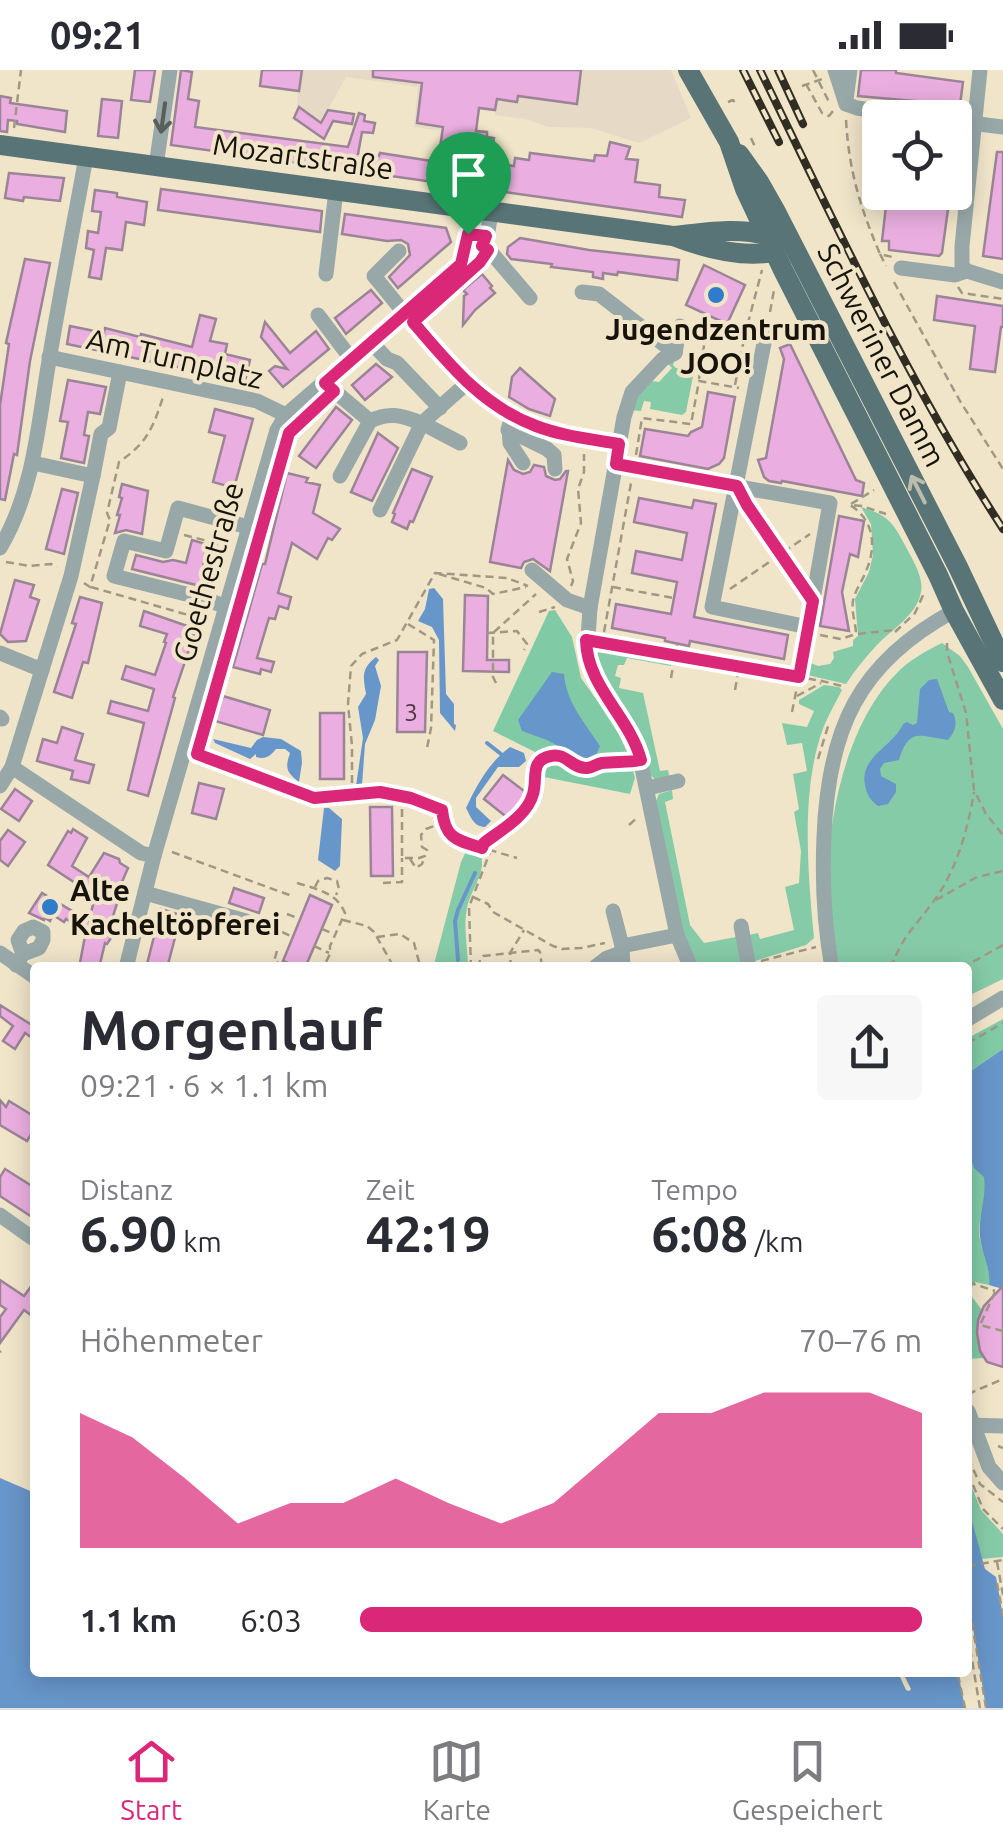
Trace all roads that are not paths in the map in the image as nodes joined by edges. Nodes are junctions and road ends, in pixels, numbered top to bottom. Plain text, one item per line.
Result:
1 (170, 70) edge
2 (688, 70) edge
3 (850, 70) edge
4 (980, 70) edge
5 (826, 76) edge
6 (846, 104) junction
7 (862, 109) edge
8 (972, 124) edge
9 (975, 124) junction
10 (1003, 127) edge
11 (6, 145) edge
12 (86, 157) junction
13 (156, 166) junction
14 (336, 191) junction
15 (482, 211) junction
16 (482, 246) junction
17 (778, 247) junction
18 (399, 251) dead end
19 (461, 264) junction
20 (965, 264) junction
21 (896, 270) road end
22 (326, 274) dead end
23 (1003, 282) edge
24 (582, 292) dead end
25 (530, 298) dead end
26 (406, 313) junction
27 (318, 316) dead end
28 (680, 326) road end
29 (767, 328) road end
30 (372, 343) junction
31 (675, 353) junction
32 (49, 358) junction
33 (352, 360) junction
34 (120, 372) junction
35 (325, 383) junction
36 (466, 384) junction
37 (440, 408) junction
38 (286, 416) junction
39 (370, 421) junction
40 (422, 423) junction
41 (510, 423) junction
42 (460, 444) dead end
43 (619, 444) junction
44 (34, 463) junction
45 (523, 463) dead end
46 (616, 464) junction
47 (555, 469) dead end
48 (94, 476) junction
49 (340, 476) dead end
50 (737, 486) junction
51 (380, 510) dead end
52 (248, 527) junction
53 (0, 548) edge
54 (532, 578) road end
55 (974, 601) junction
56 (226, 607) junction
57 (590, 608) junction
58 (954, 611) junction
59 (808, 630) junction
60 (804, 651) road end
61 (0, 653) edge
62 (1003, 662) edge
63 (42, 670) junction
64 (1003, 700) edge
65 (185, 750) junction
66 (12, 767) junction
67 (678, 781) dead end
68 (0, 786) edge
69 (648, 788) junction
70 (442, 810) dead end
71 (160, 858) junction
72 (144, 894) junction
73 (613, 911) dead end
74 (246, 921) dead end
75 (741, 926) dead end
76 (678, 935) junction
77 (0, 952) edge
78 (622, 952) edge
79 (127, 962) edge
80 (689, 962) edge
81 (748, 962) edge
82 (831, 962) edge
83 (30, 971) edge
84 (1003, 998) edge
85 (972, 1016) edge
86 (0, 1215) edge
87 (30, 1236) edge
88 (972, 1421) edge
89 (1003, 1426) edge
90 (972, 1427) edge
91 (1003, 1483) edge

1 -> 13 street
2 - 17 main road, Schweriner Damm
3 - 6 street
4 - 9 street
5 - 6 street
6 - 7 street
8 - 9 street
9 - 10 street
9 - 20 street
11 - 12 main road, Mozartstraße
12 - 13 main road, Mozartstraße
12 - 32 street
13 - 14 main road, Mozartstraße
14 - 15 main road, Mozartstraße
14 - 22 street
15 - 16 street
15 - 17 main road, Mozartstraße
15 - 19 street
16 - 19 street, Goethestraße
16 - 25 street
55 -> 17 main road, Schweriner Damm
17 - 58 main road, Schweriner Damm
18 - 26 street
19 - 26 street, Goethestraße
20 - 21 street
20 - 23 street
24 - 31 street
26 - 30 street, Goethestraße
26 - 36 street
27 - 33 street
28 - 31 street
29 - 50 street
30 - 33 street, Goethestraße
30 - 37 street
31 - 43 street
32 - 34 street, Am Turnplatz
32 - 44 street
33 - 35 street, Goethestraße
34 - 38 street, Am Turnplatz
34 - 48 street
35 - 38 street, Goethestraße
35 - 39 street
36 - 37 street
36 - 41 street
37 - 40 street
38 - 52 street, Goethestraße
39 - 40 street
39 - 49 street
40 - 42 street
40 - 51 street
41 - 43 street
41 - 45 street
41 - 47 street
43 - 46 street
44 - 48 street
44 - 53 street
46 - 50 street
46 - 57 street
48 - 63 street
50 - 59 street
50 - 59 street
52 - 56 street, Goethestraße
52 - 56 street
54 - 57 street
55 - 58 main road
55 - 62 main road, Schweriner Damm
56 - 65 street, Goethestraße
57 - 69 street
58 - 64 main road, Schweriner Damm
58 - 82 street
59 - 60 street
61 - 63 street
63 - 66 street
65 - 70 street
65 - 71 street, Goethestraße
66 - 68 street
66 - 71 street
67 - 69 street
69 - 76 street
71 - 72 street, Goethestraße
72 - 74 street
72 - 79 street, Goethestraße
73 - 78 street
75 - 81 street
76 - 78 street
76 - 80 street
77 - 83 street
84 - 85 street
86 - 87 street
88 - 89 street
90 - 91 street

